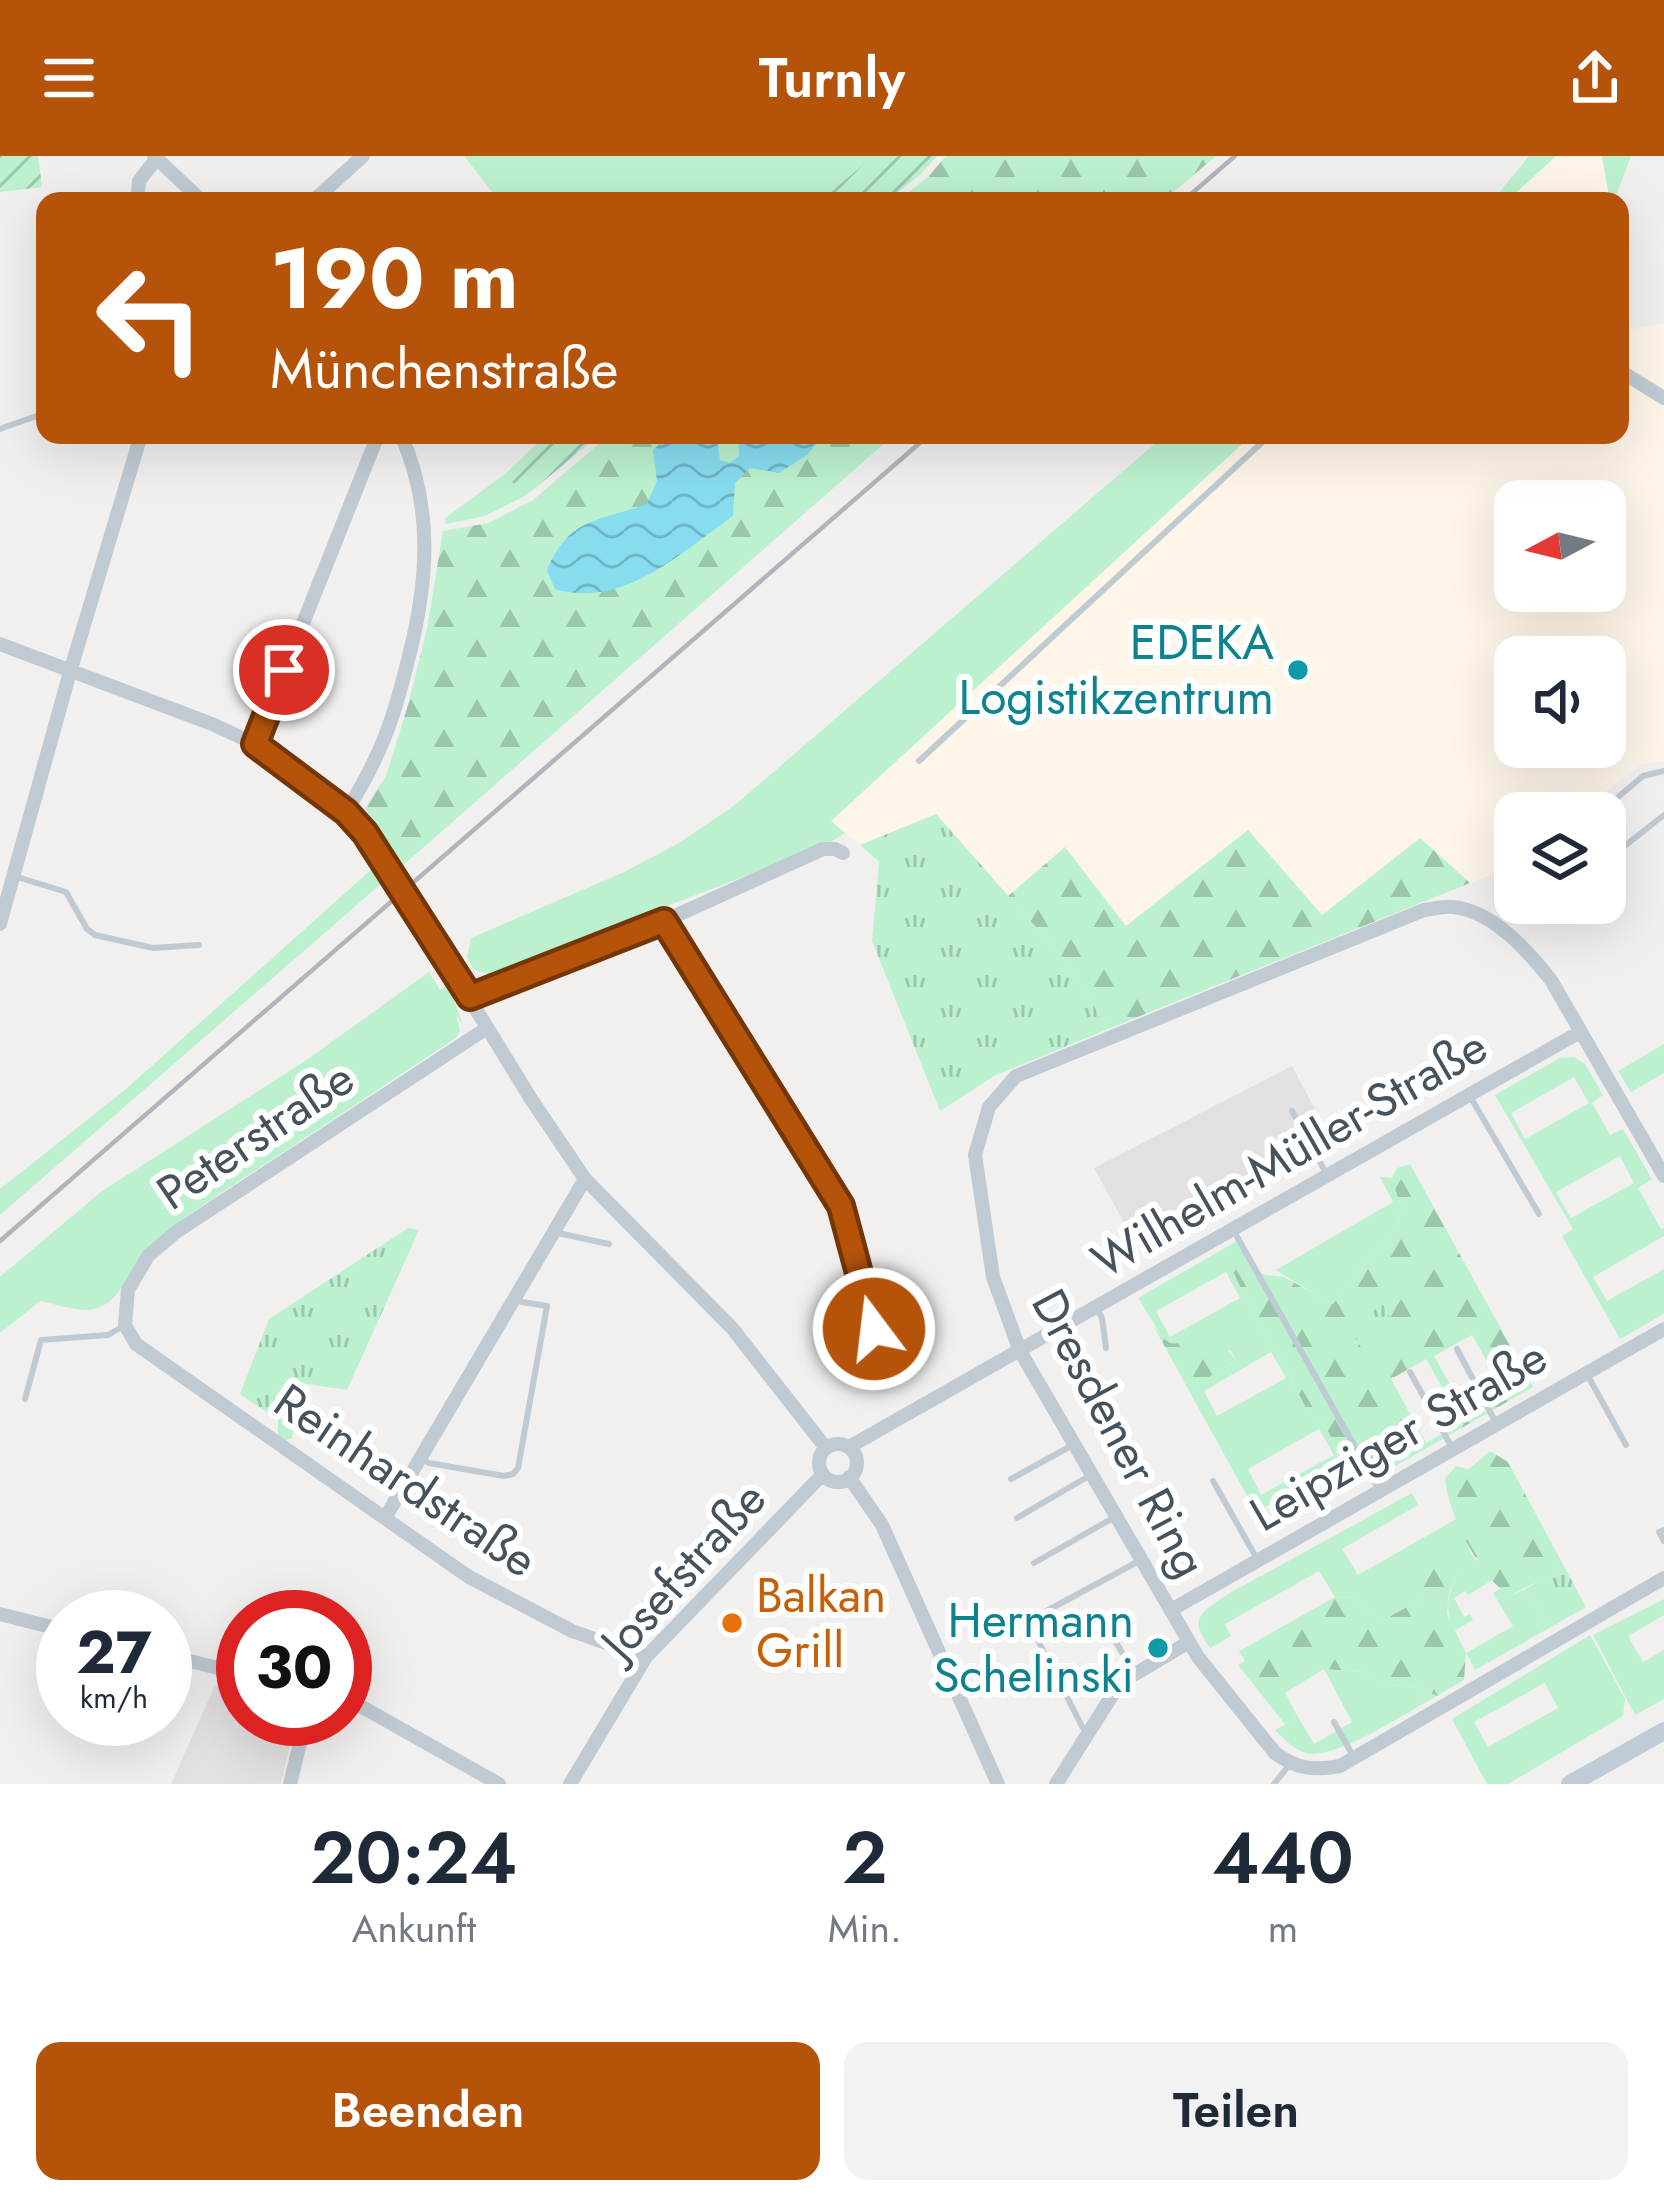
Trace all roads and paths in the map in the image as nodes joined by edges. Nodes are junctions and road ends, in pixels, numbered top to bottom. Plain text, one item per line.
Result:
1 (364, 156) edge
2 (155, 158) edge
3 (138, 192) edge
4 (192, 192) edge
5 (323, 192) edge
6 (1629, 377) edge
7 (1664, 398) edge
8 (36, 416) edge
9 (0, 429) edge
10 (138, 444) edge
11 (374, 444) edge
12 (404, 444) edge
13 (1260, 444) edge
14 (0, 644) edge
15 (70, 673) junction
16 (255, 744) junction
17 (919, 761) dead end
18 (1664, 771) edge
19 (1624, 792) edge
20 (346, 812) junction
21 (1664, 815) edge
22 (1626, 845) edge
23 (843, 853) dead end
24 (8, 881) edge
25 (664, 921) junction
26 (0, 924) edge
27 (199, 945) dead end
28 (470, 997) junction
29 (487, 1028) junction
30 (1580, 1032) junction
31 (1469, 1095) junction
32 (1292, 1111) dead end
33 (1664, 1176) edge
34 (1328, 1177) junction
35 (585, 1179) junction
36 (1539, 1214) dead end
37 (1233, 1230) junction
38 (554, 1232) junction
39 (609, 1244) dead end
40 (514, 1297) junction
41 (1096, 1308) junction
42 (125, 1325) junction
43 (874, 1329) dead end
44 (1664, 1329) edge
45 (1106, 1348) dead end
46 (1456, 1349) dead end
47 (1020, 1351) junction
48 (1410, 1372) dead end
49 (1586, 1373) junction
50 (25, 1399) dead end
51 (1497, 1424) junction
52 (1074, 1444) junction
53 (1626, 1445) dead end
54 (849, 1447) junction
55 (826, 1448) junction
56 (1453, 1450) junction
57 (420, 1457) junction
58 (823, 1474) junction
59 (1092, 1474) junction
60 (849, 1478) junction
61 (1011, 1479) dead end
62 (1213, 1481) dead end
63 (1379, 1491) junction
64 (1116, 1516) junction
65 (385, 1518) junction
66 (1017, 1518) dead end
67 (1664, 1529) edge
68 (1664, 1541) edge
69 (1142, 1559) junction
70 (1258, 1560) junction
71 (1034, 1563) dead end
72 (1664, 1578) edge
73 (1171, 1610) junction
74 (0, 1614) edge
75 (36, 1623) edge
76 (1111, 1634) dead end
77 (1189, 1642) junction
78 (646, 1657) junction
79 (1136, 1674) junction
80 (372, 1713) edge
81 (1334, 1722) dead end
82 (1664, 1731) edge
83 (1087, 1736) junction
84 (299, 1746) edge
85 (1354, 1757) junction
86 (1290, 1764) junction
87 (290, 1784) edge
88 (499, 1784) edge
89 (570, 1784) edge
90 (998, 1784) edge
91 (1056, 1784) edge
92 (1274, 1784) edge
93 (1570, 1784) edge

1 - 5 street
2 - 3 street
2 - 4 street
6 - 7 street
8 - 9 lane
10 - 15 street
11 - 16 street
12 - 20 street
13 - 17 lane
14 - 15 street
15 - 16 street
15 - 24 street
16 - 20 street
18 - 19 lane
20 - 28 street
21 - 22 lane
23 - 25 street
24 - 26 street
24 - 27 lane
25 - 28 street
25 - 43 street
28 - 29 street
29 - 35 street
29 - 42 street, Peterstraße
30 - 31 street, Wilhelm-Müller-Straße
30 - 33 street, Dresdener Ring
30 - 47 street, Dresdener Ring
31 - 34 street, Wilhelm-Müller-Straße
31 - 36 lane
32 - 34 lane
34 - 37 street, Wilhelm-Müller-Straße
35 - 38 street
35 - 55 street
37 - 41 street, Wilhelm-Müller-Straße
37 - 63 lane
38 - 39 lane
38 - 40 street
40 - 57 street
40 - 57 lane
41 - 45 lane
41 - 47 street, Wilhelm-Müller-Straße
42 - 50 lane
42 - 65 street, Reinhardstraße
44 - 49 street, Leipziger Straße
46 - 51 lane
47 - 52 street, Dresdener Ring
47 - 54 street, Wilhelm-Müller-Straße
48 - 56 lane
49 - 51 street, Leipziger Straße
49 - 53 lane
51 - 56 street, Leipziger Straße
52 - 59 street, Dresdener Ring
52 - 61 lane
54 - 55 street
54 - 60 street
55 - 58 street
56 - 63 street, Leipziger Straße
57 - 65 street
58 - 60 street
58 - 78 street, Josefstraße
59 - 64 street, Dresdener Ring
59 - 66 lane
60 - 90 street
62 - 70 lane
63 - 70 street, Leipziger Straße
64 - 69 street, Dresdener Ring
64 - 71 lane
65 - 78 street, Reinhardstraße
67 - 68 lane
69 - 73 street, Dresdener Ring
69 - 83 lane
70 - 73 street, Leipziger Straße
72 - 85 street
73 - 77 street, Dresdener Ring
74 - 75 street
76 - 79 lane
77 - 79 street
77 - 86 street, Dresdener Ring
78 - 89 street, Josefstraße
79 - 83 street
80 - 88 street
81 - 85 lane
82 - 93 main road
83 - 91 street
84 - 87 street
85 - 86 street
86 - 92 lane

